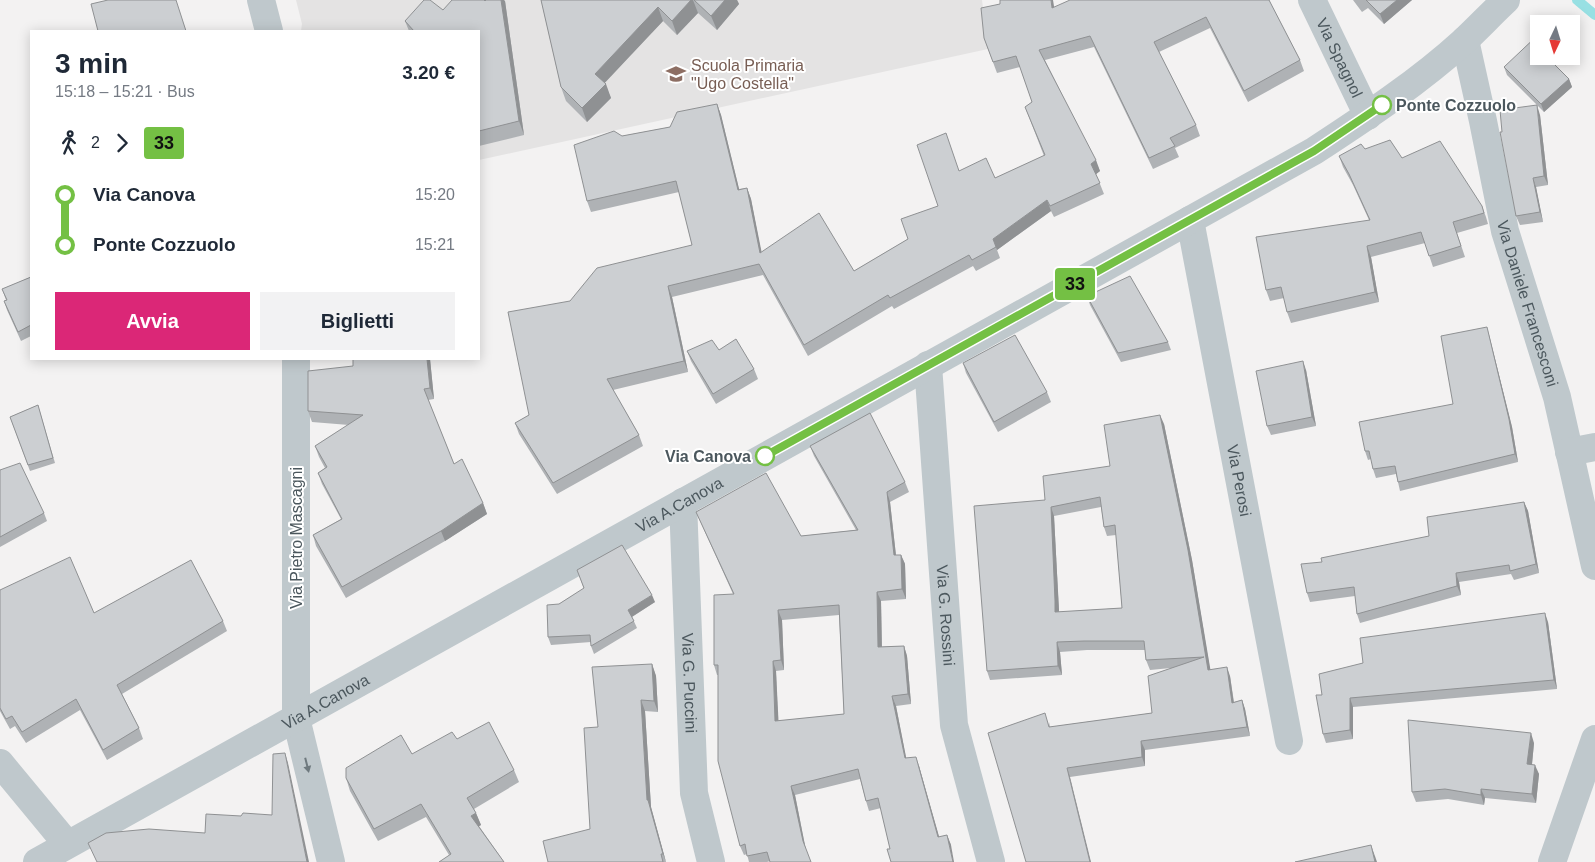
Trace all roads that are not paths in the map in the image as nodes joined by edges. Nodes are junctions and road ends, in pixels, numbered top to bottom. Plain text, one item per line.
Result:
1 (261, 0) edge
2 (1312, 0) edge
3 (1506, 0) edge
4 (269, 30) edge
5 (1465, 40) junction
6 (1368, 116) junction
7 (1190, 220) junction
8 (296, 360) edge
9 (928, 365) junction
10 (1582, 449) edge
11 (683, 502) junction
12 (1595, 566) edge
13 (296, 718) junction
14 (1595, 739) edge
15 (1289, 741) dead end
16 (0, 763) edge
17 (68, 844) junction
18 (38, 862) edge
19 (331, 862) edge
20 (711, 862) edge
21 (991, 862) edge
22 (1552, 862) edge

1 - 4 street
2 - 6 street, Via Spagnol
3 - 5 street, Via A.Canova
5 - 6 street, Via A.Canova
5 - 10 street, Via Daniele Francesconi
6 - 7 street, Via A.Canova
7 - 9 street, Via A.Canova
7 - 15 street, Via Perosi
8 - 13 street, Via Pietro Mascagni
9 - 11 street, Via A.Canova
9 - 21 street, Via G. Rossini
10 - 12 street, Via Daniele Francesconi
11 - 13 street, Via A.Canova
11 - 20 street, Via G. Puccini
13 - 17 street, Via A.Canova
13 -> 19 street, Via Pietro Mascagni
14 - 22 street
16 - 17 street
17 - 18 street, Via A.Canova

